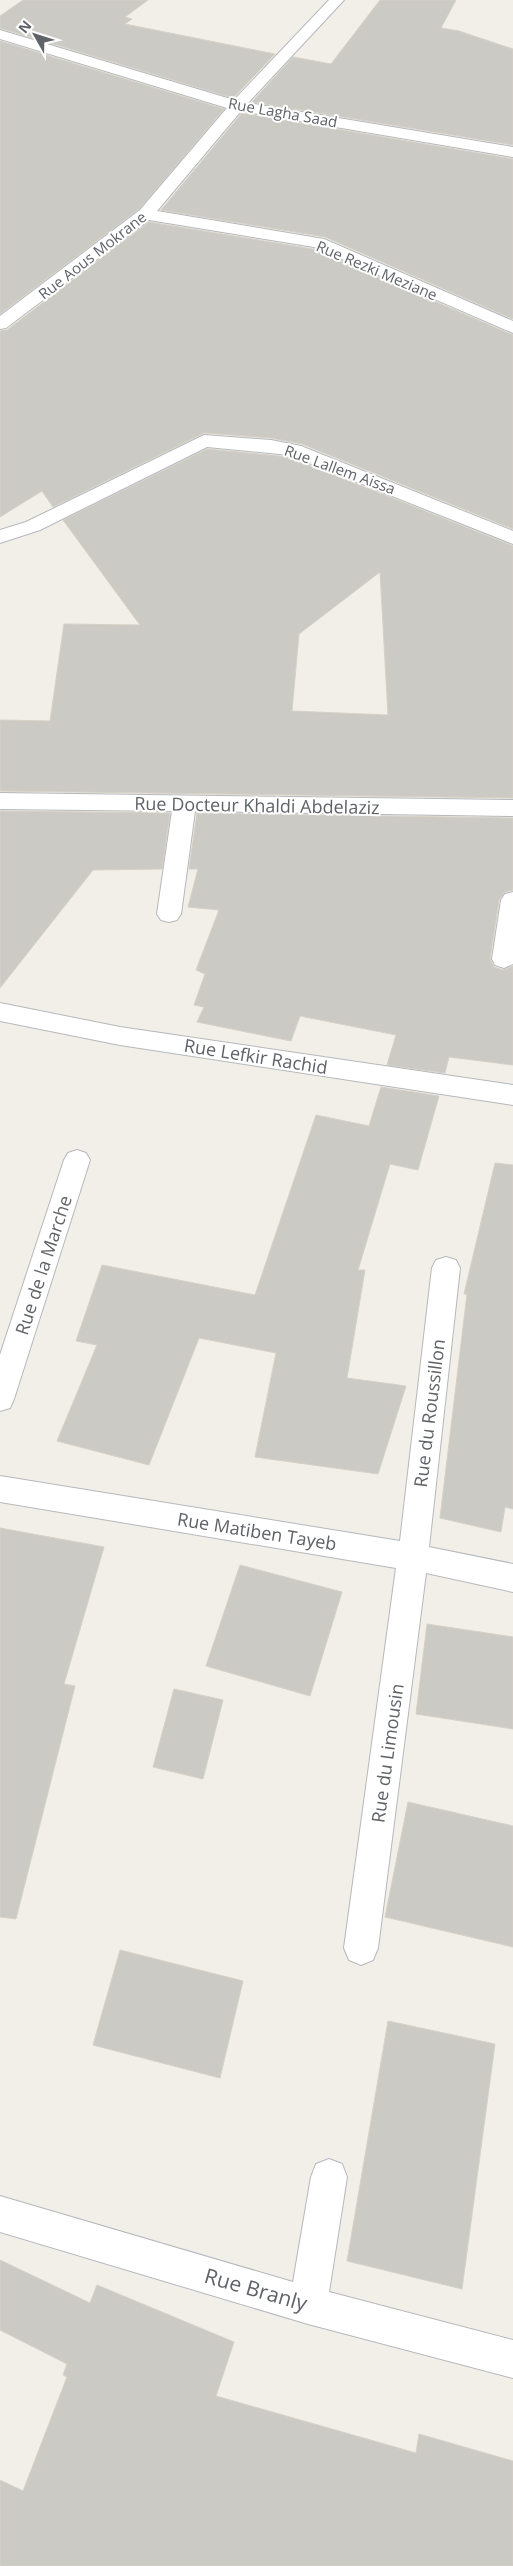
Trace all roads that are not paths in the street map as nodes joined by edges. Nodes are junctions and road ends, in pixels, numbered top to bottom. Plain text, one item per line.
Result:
1 (337, 0) edge
2 (0, 34) edge
3 (238, 106) junction
4 (513, 152) edge
5 (146, 214) junction
6 (0, 324) edge
7 (513, 328) edge
8 (0, 537) edge
9 (513, 538) edge
10 (0, 801) edge
11 (185, 803) junction
12 (513, 808) edge
13 (513, 900) edge
14 (169, 914) dead end
15 (504, 959) dead end
16 (0, 1012) edge
17 (513, 1095) edge
18 (77, 1160) dead end
19 (446, 1268) dead end
20 (0, 1399) edge
21 (0, 1489) edge
22 (413, 1557) junction
23 (513, 1578) edge
24 (361, 1948) dead end
25 (330, 2177) dead end
26 (0, 2214) edge
27 (308, 2305) junction
28 (513, 2359) edge

1 - 3 street, Rue Aous Mokrane
2 - 3 street, Rue Lagha Saad
3 - 4 street, Rue Lagha Saad
3 - 5 street, Rue Aous Mokrane
5 - 6 street, Rue Aous Mokrane
5 - 7 street, Rue Rezki Meziane
8 - 9 street, Rue Lallem Aissa
10 - 11 street, Rue Docteur Khaldi Abdelaziz
11 - 12 street, Rue Docteur Khaldi Abdelaziz
11 - 14 street
13 - 15 street
16 - 17 street, Rue Lefkir Rachid
18 - 20 street, Rue de la Marche
19 - 22 street, Rue du Roussillon
21 - 22 street, Rue Matiben Tayeb
22 - 23 street, Rue Matiben Tayeb
22 - 24 street, Rue du Limousin
25 - 27 street
26 - 27 street, Rue Branly
27 - 28 street, Rue Branly

